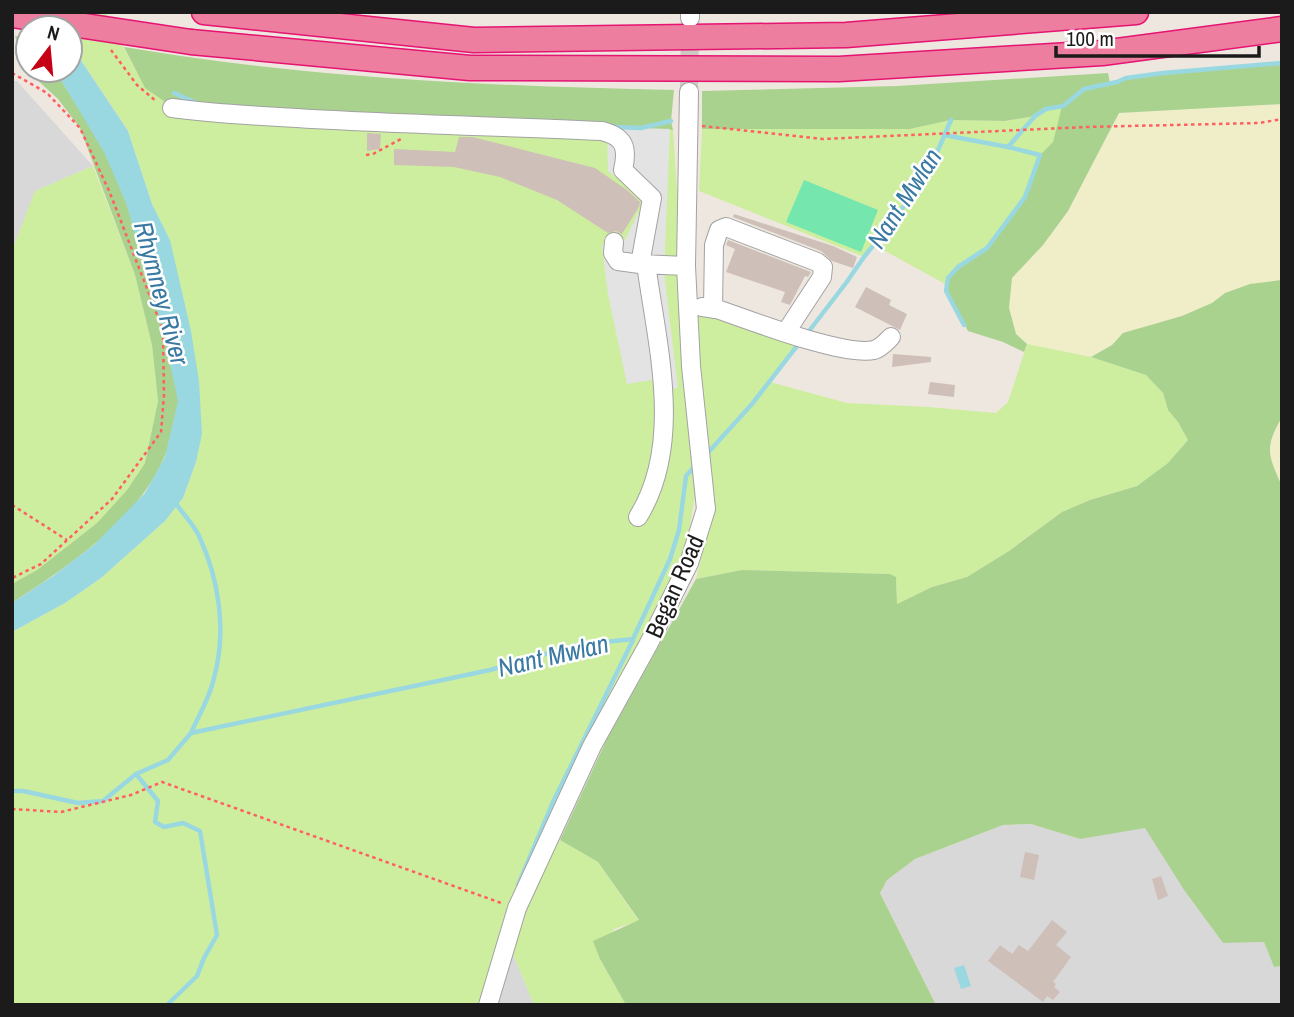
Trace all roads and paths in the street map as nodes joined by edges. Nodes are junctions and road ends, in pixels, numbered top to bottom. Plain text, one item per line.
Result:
1 (204, 12) edge
2 (1136, 12) edge
3 (12, 15) edge
4 (1282, 29) edge
5 (108, 47) dead end
6 (12, 73) edge
7 (689, 92) tunnel mouth
8 (172, 108) joint
9 (1282, 119) edge
10 (419, 125) junction
11 (689, 125) junction
12 (366, 155) dead end
13 (614, 242) dead end
14 (643, 264) junction
15 (687, 266) junction
16 (688, 306) junction
17 (713, 309) junction
18 (791, 334) junction
19 (891, 337) dead end
20 (12, 505) edge
21 (638, 517) dead end
22 (67, 540) junction
23 (12, 578) edge
24 (12, 809) edge
25 (517, 908) junction
26 (488, 1005) edge

1 - 2 highway
3 - 4 highway, bridge
5 - 8 path
6 - 22 path
7 - 11 street, Began Road
8 - 10 street
9 - 11 path
10 - 12 path
10 - 14 street
11 - 15 street, Began Road
13 - 14 street
14 - 15 street
14 - 21 street
15 - 16 street, Began Road
16 - 17 street
16 - 25 street, Began Road
17 - 18 street
17 - 18 street
18 - 19 street
20 - 22 path
22 - 23 path
24 - 25 path
25 - 26 street, Began Road

